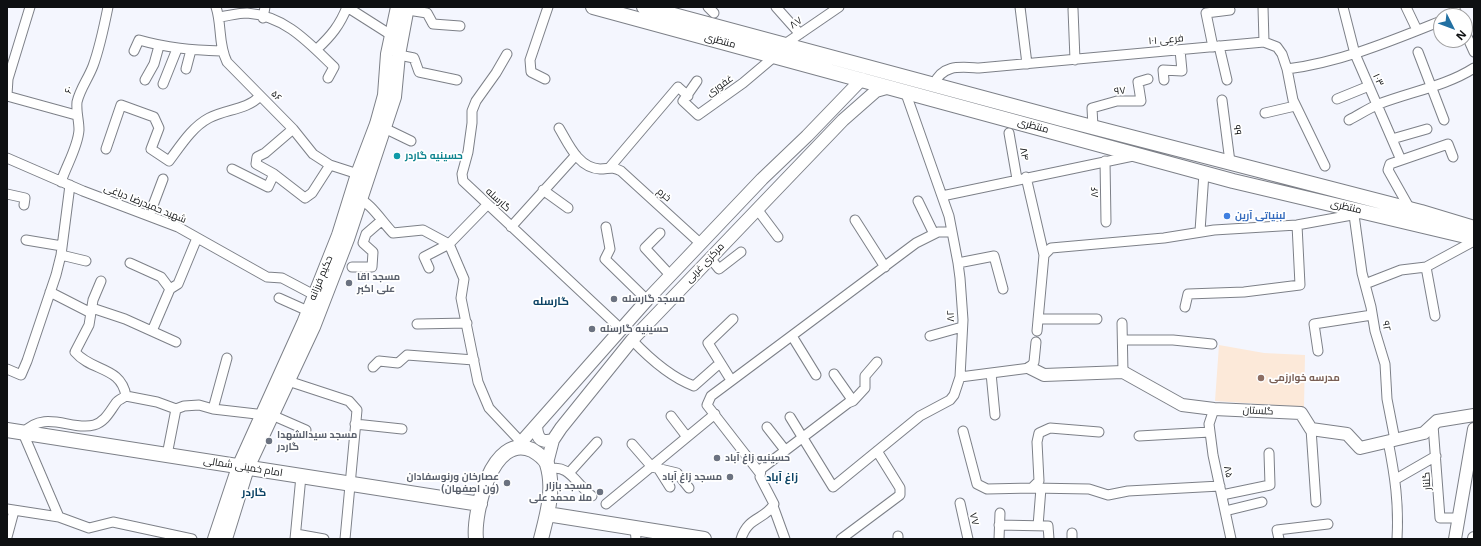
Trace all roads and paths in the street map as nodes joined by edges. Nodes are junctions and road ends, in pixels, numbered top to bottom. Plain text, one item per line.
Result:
1 (30, 7) edge
2 (108, 7) edge
3 (216, 7) edge
4 (265, 7) edge
5 (347, 7) edge
6 (548, 7) edge
7 (593, 7) edge
8 (644, 7) edge
9 (776, 7) edge
10 (839, 7) edge
11 (1020, 7) edge
12 (1263, 7) edge
13 (1343, 7) edge
14 (1406, 7) edge
15 (404, 8) edge
16 (1073, 9) dead end
17 (246, 10) edge
18 (1230, 10) dead end
19 (219, 17) junction
20 (263, 18) junction
21 (1433, 24) edge
22 (460, 26) dead end
23 (1417, 30) junction
24 (800, 34) junction
25 (391, 35) junction
26 (1264, 42) junction
27 (785, 44) junction
28 (159, 46) junction
29 (1216, 47) junction
30 (177, 49) junction
31 (191, 50) junction
32 (317, 50) junction
33 (1180, 50) junction
34 (134, 51) dead end
35 (221, 51) junction
36 (1418, 52) dead end
37 (507, 54) dead end
38 (1354, 54) junction
39 (399, 55) junction
40 (775, 56) junction
41 (1075, 60) junction
42 (1027, 64) junction
43 (186, 69) dead end
44 (1287, 69) junction
45 (1474, 70) edge
46 (328, 78) dead end
47 (545, 79) dead end
48 (862, 79) junction
49 (1148, 79) dead end
50 (145, 80) dead end
51 (457, 80) dead end
52 (1164, 80) dead end
53 (1227, 80) dead end
54 (697, 81) dead end
55 (164, 84) dead end
56 (934, 84) junction
57 (1369, 86) junction
58 (1433, 86) junction
59 (890, 87) junction
60 (905, 91) junction
61 (7, 96) edge
62 (260, 96) junction
63 (688, 96) junction
64 (1337, 99) dead end
65 (1222, 100) dead end
66 (1378, 105) junction
67 (1295, 106) junction
68 (1265, 113) dead end
69 (76, 115) junction
70 (1349, 120) dead end
71 (1444, 120) dead end
72 (381, 126) junction
73 (1093, 127) junction
74 (558, 128) dead end
75 (293, 129) junction
76 (1427, 129) dead end
77 (1009, 133) dead end
78 (1392, 140) junction
79 (411, 141) dead end
80 (106, 149) dead end
81 (576, 155) junction
82 (1138, 155) junction
83 (1453, 157) dead end
84 (7, 158) edge
85 (1401, 160) junction
86 (1105, 161) junction
87 (1230, 162) junction
88 (330, 165) junction
89 (1325, 166) dead end
90 (610, 167) junction
91 (232, 169) dead end
92 (1204, 173) junction
93 (274, 174) junction
94 (362, 176) junction
95 (1022, 178) junction
96 (163, 179) dead end
97 (61, 182) junction
98 (70, 185) junction
99 (543, 190) junction
100 (7, 194) edge
101 (942, 196) junction
102 (355, 198) junction
103 (918, 201) dead end
104 (24, 205) dead end
105 (487, 205) junction
106 (568, 208) dead end
107 (757, 209) junction
108 (1410, 209) junction
109 (1368, 212) junction
110 (1354, 215) junction
111 (149, 216) junction
112 (855, 220) dead end
113 (381, 222) junction
114 (1106, 222) dead end
115 (1297, 225) junction
116 (511, 227) junction
117 (606, 227) dead end
118 (1474, 228) edge
119 (1200, 231) junction
120 (952, 232) junction
121 (660, 233) dead end
122 (934, 234) junction
123 (778, 237) dead end
124 (197, 238) junction
125 (1474, 239) edge
126 (26, 240) dead end
127 (449, 244) junction
128 (701, 244) junction
129 (61, 250) junction
130 (741, 252) dead end
131 (1044, 255) junction
132 (710, 258) junction
133 (86, 261) dead end
134 (130, 263) dead end
135 (958, 263) junction
136 (352, 267) dead end
137 (885, 267) junction
138 (1426, 267) junction
139 (429, 268) dead end
140 (672, 276) junction
141 (101, 281) dead end
142 (1365, 284) junction
143 (170, 289) junction
144 (1003, 289) dead end
145 (50, 292) junction
146 (319, 297) junction
147 (279, 298) dead end
148 (647, 300) junction
149 (1185, 307) dead end
150 (92, 311) junction
151 (308, 311) junction
152 (1372, 315) junction
153 (1435, 316) dead end
154 (733, 319) dead end
155 (1038, 319) junction
156 (1097, 319) dead end
157 (1122, 323) dead end
158 (417, 324) dead end
159 (467, 324) junction
160 (962, 326) junction
161 (621, 329) junction
162 (152, 331) junction
163 (1037, 331) dead end
164 (792, 336) junction
165 (930, 336) dead end
166 (632, 340) junction
167 (1123, 340) junction
168 (176, 342) dead end
169 (1036, 342) dead end
170 (1212, 344) dead end
171 (1318, 351) dead end
172 (227, 358) dead end
173 (474, 360) junction
174 (720, 362) junction
175 (877, 362) dead end
176 (373, 367) dead end
177 (1030, 368) junction
178 (7, 369) edge
179 (1123, 372) junction
180 (991, 373) junction
181 (834, 374) dead end
182 (816, 375) dead end
183 (960, 377) junction
184 (731, 380) junction
185 (288, 381) junction
186 (126, 396) junction
187 (853, 401) junction
188 (176, 409) junction
189 (213, 409) junction
190 (1214, 409) junction
191 (715, 414) junction
192 (995, 415) dead end
193 (1474, 415) edge
194 (261, 416) junction
195 (274, 416) junction
196 (671, 416) dead end
197 (790, 417) dead end
198 (355, 424) junction
199 (1432, 425) junction
200 (536, 426) junction
201 (767, 427) dead end
202 (402, 428) dead end
203 (1311, 429) junction
204 (1474, 429) edge
205 (7, 430) edge
206 (306, 430) dead end
207 (963, 431) dead end
208 (1099, 432) dead end
209 (1210, 432) junction
210 (23, 433) junction
211 (1139, 436) dead end
212 (687, 437) junction
213 (802, 437) junction
214 (553, 440) junction
215 (1391, 441) junction
216 (597, 442) dead end
217 (632, 444) dead end
218 (519, 445) junction
219 (785, 450) junction
220 (877, 451) junction
221 (1269, 453) dead end
222 (167, 455) junction
223 (1436, 456) junction
224 (548, 466) junction
225 (655, 467) junction
226 (243, 468) junction
227 (759, 472) junction
228 (569, 473) junction
229 (301, 476) junction
230 (1396, 479) junction
231 (349, 484) junction
232 (1220, 486) junction
233 (670, 487) dead end
234 (689, 488) dead end
235 (1037, 488) junction
236 (1222, 495) junction
237 (592, 496) dead end
238 (1262, 502) dead end
239 (1316, 502) dead end
240 (960, 503) dead end
241 (480, 504) junction
242 (606, 504) dead end
243 (773, 506) junction
244 (11, 510) edge
245 (1225, 511) junction
246 (1000, 513) dead end
247 (547, 514) junction
248 (59, 517) junction
249 (1459, 518) junction
250 (1328, 524) dead end
251 (999, 525) junction
252 (1038, 526) junction
253 (635, 534) edge
254 (296, 536) edge
255 (7, 537) edge
256 (475, 537) edge
257 (192, 539) edge
258 (214, 539) edge
259 (226, 539) edge
260 (324, 539) edge
261 (345, 539) edge
262 (541, 539) edge
263 (704, 539) edge
264 (741, 539) edge
265 (785, 539) edge
266 (841, 539) edge
267 (968, 539) edge
268 (999, 539) edge
269 (1049, 539) edge
270 (1232, 539) edge
271 (1279, 539) edge
272 (1397, 539) edge
273 (1455, 539) edge

1 - 61 street
2 - 69 street, ۶۰
3 - 19 street, ۵۶
4 - 20 street
5 - 25 street
5 - 32 street
6 - 47 street
7 - 40 main road, منتظری
8 - 27 main road, منتظری
9 - 24 street
10 - 24 street, ۸۷
11 - 42 street
12 - 26 street
13 - 38 street, ۱۰۳
14 - 23 street
15 - 22 street
15 - 25 street, حکیم فرزانه
15 - 39 street, حکیم فرزانه
16 - 41 street
17 - 19 street
17 - 20 street
18 - 29 street
19 - 35 street, ۵۶
20 - 32 street
21 - 23 street
23 - 38 street
24 - 27 street, ۸۷
25 - 72 street, حکیم فرزانه
26 - 29 street, فرعی ۱۰۱
26 - 44 street
27 - 56 main road, منتظری
28 - 30 street
28 - 34 street
28 - 50 street
29 - 33 street, فرعی ۱۰۱
29 - 53 street
30 - 31 street
30 - 55 street
31 - 35 street
31 - 43 street
32 - 46 street
33 - 41 street, فرعی ۱۰۱
33 - 52 street
35 - 62 street, ۵۶
36 - 58 street
37 - 105 street, گارسله
38 - 44 street
38 - 57 street, ۱۰۳
39 - 51 street
39 - 72 street, حکیم فرزانه
40 - 48 main road, منتظری
40 - 63 street, غفوری
41 - 42 street, فرعی ۱۰۱
42 - 56 street, فرعی ۱۰۱
44 - 67 street
45 - 58 street
48 - 59 main road, منتظری
48 - 128 street, مرکزی غربی
49 - 73 street, ۹۷
54 - 63 street, غفوری
56 - 73 main road, منتظری
57 - 64 street
57 - 66 street, ۱۰۳
58 - 66 street
58 - 71 street
59 - 60 main road, منتظری
59 - 107 street, مرکزی غربی
60 - 82 main road, منتظری
60 - 101 street, ۸۲
61 - 69 street
62 - 75 street, ۵۶
62 - 80 street
63 - 90 street
65 - 87 street, ۹۹
66 - 70 street
66 - 78 street, ۱۰۳
67 - 68 street
67 - 89 street
69 - 97 street, ۶۰
72 - 79 street
72 - 94 street, حکیم فرزانه
73 - 87 main road, منتظری
74 - 81 street
75 - 88 street, ۵۶
75 - 93 street
76 - 78 street
77 - 95 street, ۸۴
78 - 85 street, ۱۰۳
81 - 90 street
81 - 99 street
82 - 86 street
82 - 92 main road, منتظری
83 - 85 street
84 - 97 street, شهید حمیدرضا دباغی
85 - 108 street
86 - 95 street
86 - 114 street, ۸۶
87 - 108 main road, منتظری
88 - 93 street
88 - 94 street, ۵۶
90 - 128 street, خرم
91 - 93 street
92 - 109 main road, منتظری
92 - 119 street
94 - 102 street, حکیم فرزانه
95 - 101 street
95 - 131 street, ۸۴
96 - 111 street
97 - 98 street, شهید حمیدرضا دباغی
98 - 111 street, شهید حمیدرضا دباغی
98 - 129 street
99 - 106 street
99 - 116 street
100 - 104 street
101 - 120 street, ۸۲
102 - 113 street
102 - 146 street, حکیم فرزانه
103 - 122 street
105 - 116 street, گارسله
105 - 127 street
107 - 123 street
107 - 132 street, مرکزی غربی
108 - 118 main road, منتظری
109 - 110 street
109 - 125 main road, منتظری
110 - 115 street
110 - 142 street, ۹۲
111 - 124 street, شهید حمیدرضا دباغی
112 - 137 street
113 - 127 street
113 - 136 street
115 - 119 street
115 - 149 street
116 - 161 street, گارسله
117 - 148 street
119 - 131 street
120 - 122 street
120 - 135 street, ۸۲
121 - 140 street
122 - 137 street
124 - 143 street
124 - 146 street, شهید حمیدرضا دباغی
125 - 138 street
126 - 129 street
127 - 139 street
127 - 159 street
128 - 140 street, مرکزی غربی
129 - 133 street
129 - 145 street
130 - 132 street
131 - 155 street, ۸۴
132 - 166 street, مرکزی غربی
134 - 143 street
135 - 144 street
135 - 160 street, ۸۲
137 - 164 street
138 - 142 street
138 - 153 street
140 - 148 street, مرکزی غربی
141 - 150 street
142 - 152 street, ۹۲
143 - 162 street
145 - 150 street
145 - 178 street
146 - 151 street, حکیم فرزانه
146 - 185 street, حکیم فرزانه
147 - 151 street
148 - 161 street, مرکزی غربی
150 - 162 street
150 - 186 street
151 - 194 street, حکیم فرزانه
152 - 171 street
152 - 215 street, ۹۲
154 - 174 street
155 - 156 street
155 - 163 street, ۸۴
157 - 167 street
158 - 159 street
159 - 173 street
160 - 165 street
160 - 183 street, ۸۲
161 - 200 street, مرکزی غربی
162 - 168 street
164 - 182 street
164 - 184 street
166 - 174 street
166 - 214 street, مرکزی غربی
167 - 170 street
167 - 179 street
169 - 177 street
172 - 189 street
173 - 176 street
173 - 218 street
174 - 184 street
175 - 187 street
177 - 179 street
177 - 180 street
179 - 190 street, گلستان
180 - 183 street
180 - 192 street
181 - 187 street
183 - 220 street, ۸۲
184 - 191 street
185 - 195 street, حکیم فرزانه
185 - 198 street
186 - 188 street
186 - 210 street
187 - 213 street
188 - 189 street
188 - 222 street
189 - 194 street
190 - 203 street, گلستان
190 - 209 street, ۸۵
191 - 212 street
191 - 227 street
193 - 199 street
194 - 195 street
194 - 226 street, حکیم فرزانه
195 - 206 street
195 - 226 street, حکیم فرزانه
196 - 212 street
197 - 213 street
198 - 202 street
198 - 231 street
199 - 215 street
199 - 223 street, گلنار
200 - 214 street
200 - 218 street, مرکزی غربی
201 - 219 street
203 - 215 street
203 - 239 street
204 - 249 street
205 - 210 main road, امام خمینی شمالی
207 - 235 street
208 - 235 street
209 - 211 street
209 - 232 street, ۸۵
210 - 222 main road, امام خمینی شمالی
210 - 248 street
212 - 225 street
213 - 219 street
213 - 220 street, ۸۲
214 - 224 street, مرکزی غربی
215 - 230 street, ۹۲
216 - 228 street
217 - 225 street
218 - 224 main road
218 - 241 main road
219 - 227 street
220 - 266 street
221 - 236 street
222 - 226 main road, امام خمینی شمالی
223 - 230 street
223 - 249 street, گلنار
224 - 228 street
224 - 247 main road
225 - 233 street
225 - 234 street
225 - 242 street
226 - 229 main road, امام خمینی شمالی
226 - 258 street, حکیم فرزانه
226 - 259 street, حکیم فرزانه
227 - 243 street
228 - 237 street
229 - 231 main road, امام خمینی شمالی
229 - 254 street
230 - 272 street, ۹۲
231 - 241 main road, امام خمینی شمالی
231 - 261 street
232 - 235 street
232 - 236 street, ۸۵
235 - 252 street
236 - 245 street, ۸۵
238 - 245 street
240 - 267 street, ۷۷
241 - 256 main road
243 - 264 street
243 - 265 street
244 - 248 street
244 - 255 street
245 - 270 street, ۸۵
246 - 251 street
247 - 253 main road
247 - 262 main road
248 - 257 street
249 - 273 street
250 - 271 street
251 - 252 street
251 - 268 street
252 - 269 street
253 - 263 main road
254 - 260 street

